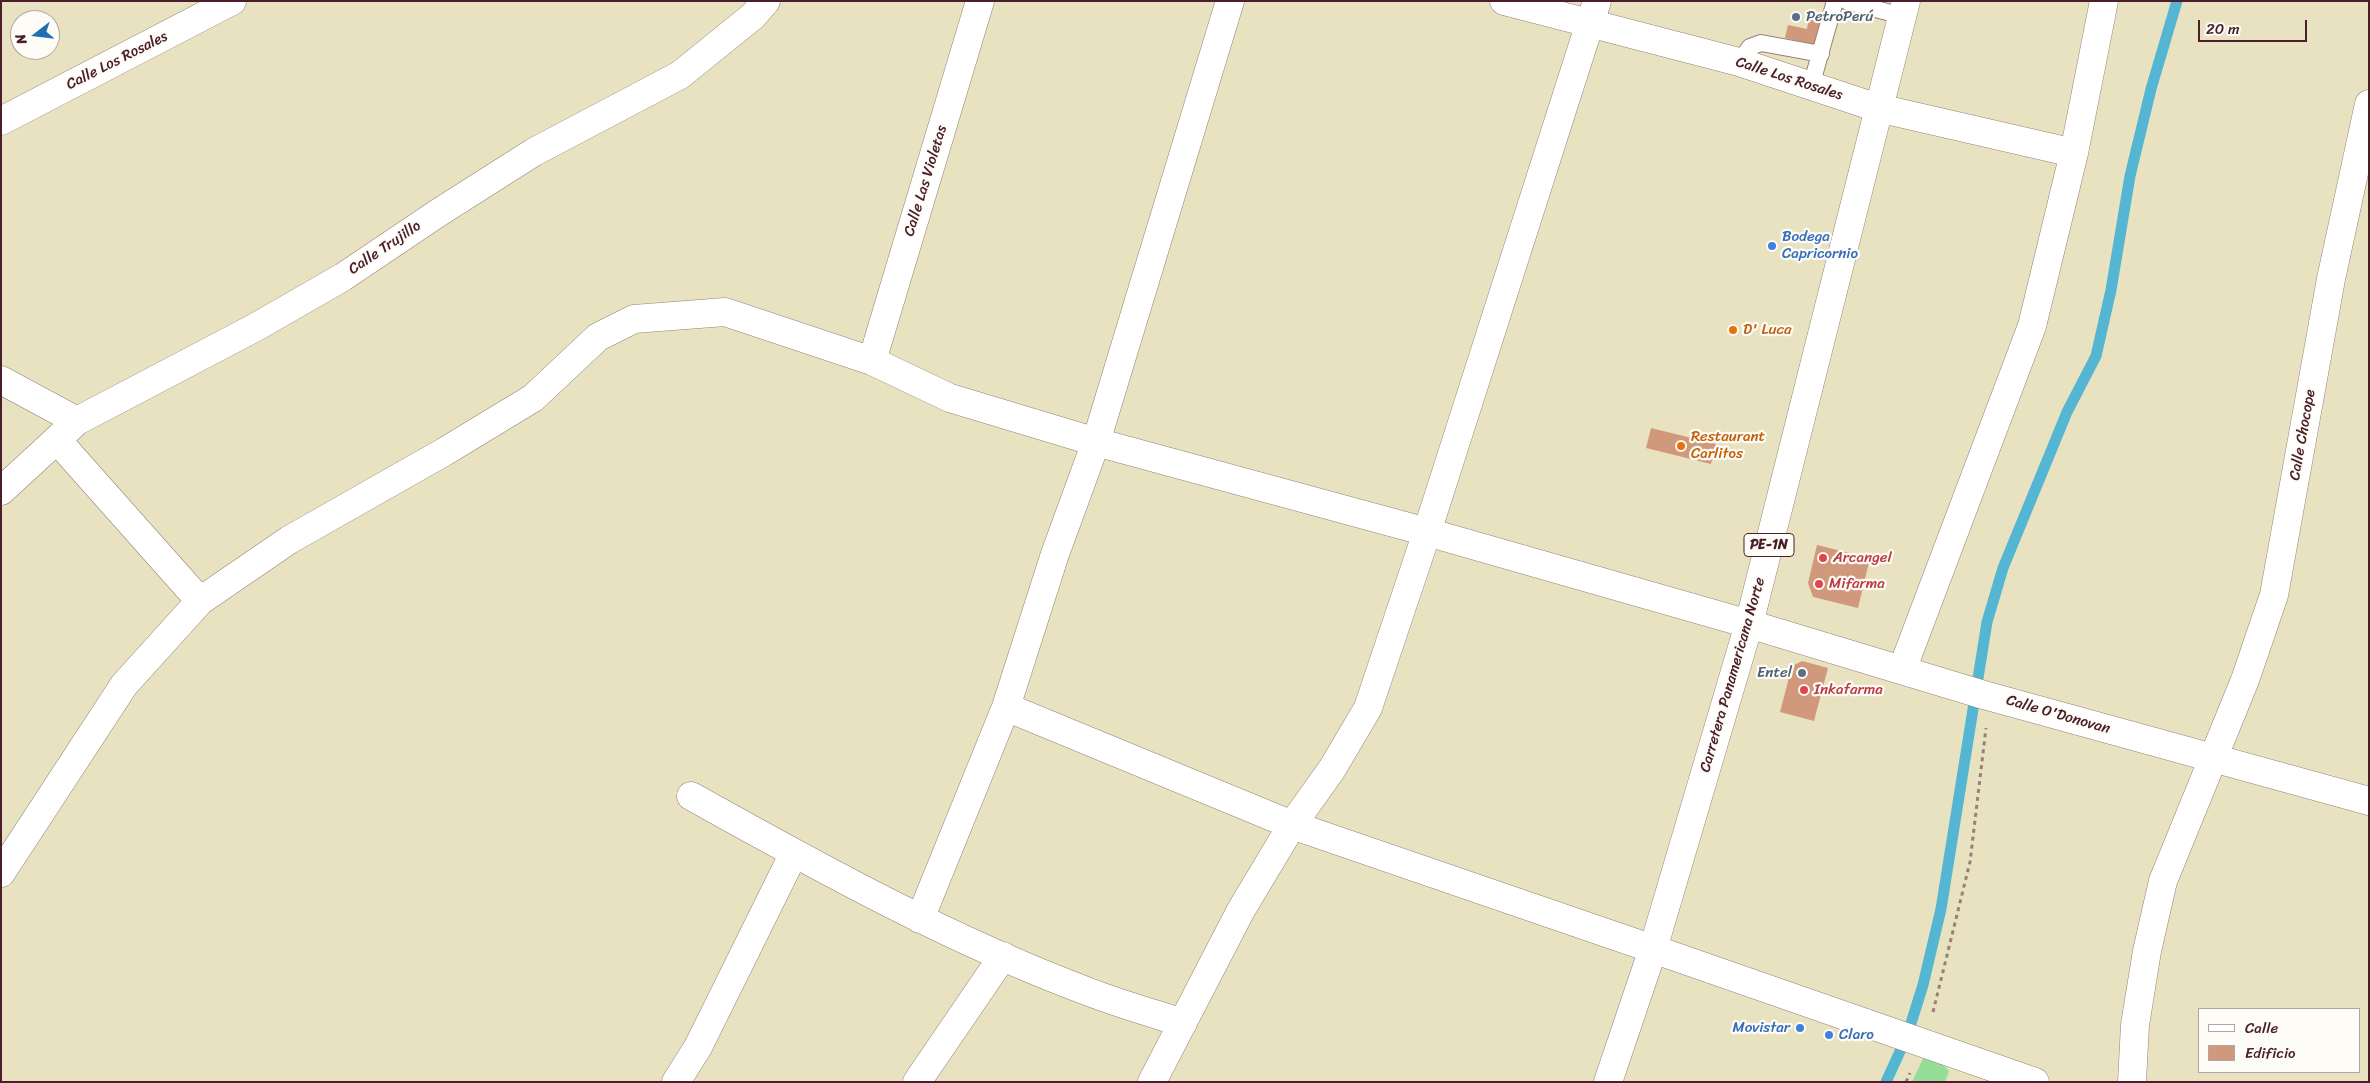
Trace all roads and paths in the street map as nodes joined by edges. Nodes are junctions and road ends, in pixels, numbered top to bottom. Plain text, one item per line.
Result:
1 (232, 1) edge
2 (766, 1) edge
3 (980, 1) edge
4 (1230, 1) edge
5 (1504, 1) edge
6 (1835, 1) edge
7 (1846, 1) edge
8 (2104, 1) edge
9 (1904, 9) edge
10 (1593, 13) edge
11 (1821, 54) junction
12 (1740, 62) junction
13 (1811, 86) junction
14 (2369, 104) edge
15 (1878, 108) junction
16 (1, 121) edge
17 (2074, 153) junction
18 (872, 361) junction
19 (1, 380) edge
20 (77, 421) junction
21 (57, 440) junction
22 (1096, 442) junction
23 (1, 491) edge
24 (1427, 532) junction
25 (200, 601) junction
26 (1749, 624) junction
27 (1902, 670) junction
28 (1987, 695) junction
29 (1006, 707) junction
30 (2214, 759) junction
31 (691, 796) dead end
32 (2369, 801) edge
33 (1292, 825) junction
34 (794, 854) junction
35 (1, 873) edge
36 (920, 919) junction
37 (1653, 949) junction
38 (1004, 956) junction
39 (1183, 1023) junction
40 (1924, 1042) junction
41 (676, 1082) edge
42 (917, 1082) edge
43 (1152, 1082) edge
44 (1608, 1082) edge
45 (1906, 1082) edge
46 (2036, 1082) edge
47 (2132, 1082) edge

1 - 16 main road, Calle Los Rosales
2 - 20 main road, Calle Trujillo
3 - 18 main road, Calle Las Violetas
4 - 22 main road
5 - 10 main road, Calle Los Rosales
6 - 11 lane
7 - 9 lane
8 - 17 main road
9 - 15 main road, Carretera Panamericana Norte / PE-1N
10 - 12 main road, Calle Los Rosales
10 - 24 main road
11 - 12 lane
11 - 13 lane
12 - 13 main road, Calle Los Rosales
13 - 15 main road, Calle Los Rosales
14 - 30 main road, Calle Chocope
15 - 17 main road, Calle Los Rosales
15 - 26 main road, Carretera Panamericana Norte / PE-1N
17 - 27 main road
18 - 22 main road, Calle O'Donovan
18 - 25 main road, Calle O'Donovan
19 - 20 main road
20 - 21 main road, Calle Trujillo
21 - 23 main road, Calle Trujillo
21 - 25 main road
22 - 24 main road, Calle O'Donovan
22 - 29 main road
24 - 26 main road, Calle O'Donovan
24 - 33 main road
25 - 35 main road, Calle O'Donovan
26 - 27 main road, Calle O'Donovan
26 - 37 main road, Carretera Panamericana Norte / PE-1N
27 - 28 main road, Calle O'Donovan
28 - 30 main road, Calle O'Donovan
28 - 40 path
29 - 33 main road
29 - 36 main road
30 - 32 main road, Calle O'Donovan
30 - 47 main road, Calle Chocope
31 - 34 main road
33 - 37 main road
33 - 39 main road
34 - 36 main road
34 - 41 main road
36 - 38 main road
37 - 40 main road
37 - 44 main road, Carretera Panamericana Norte / PE-1N
38 - 39 main road
38 - 42 main road
39 - 43 main road
40 - 45 path
40 - 46 main road

